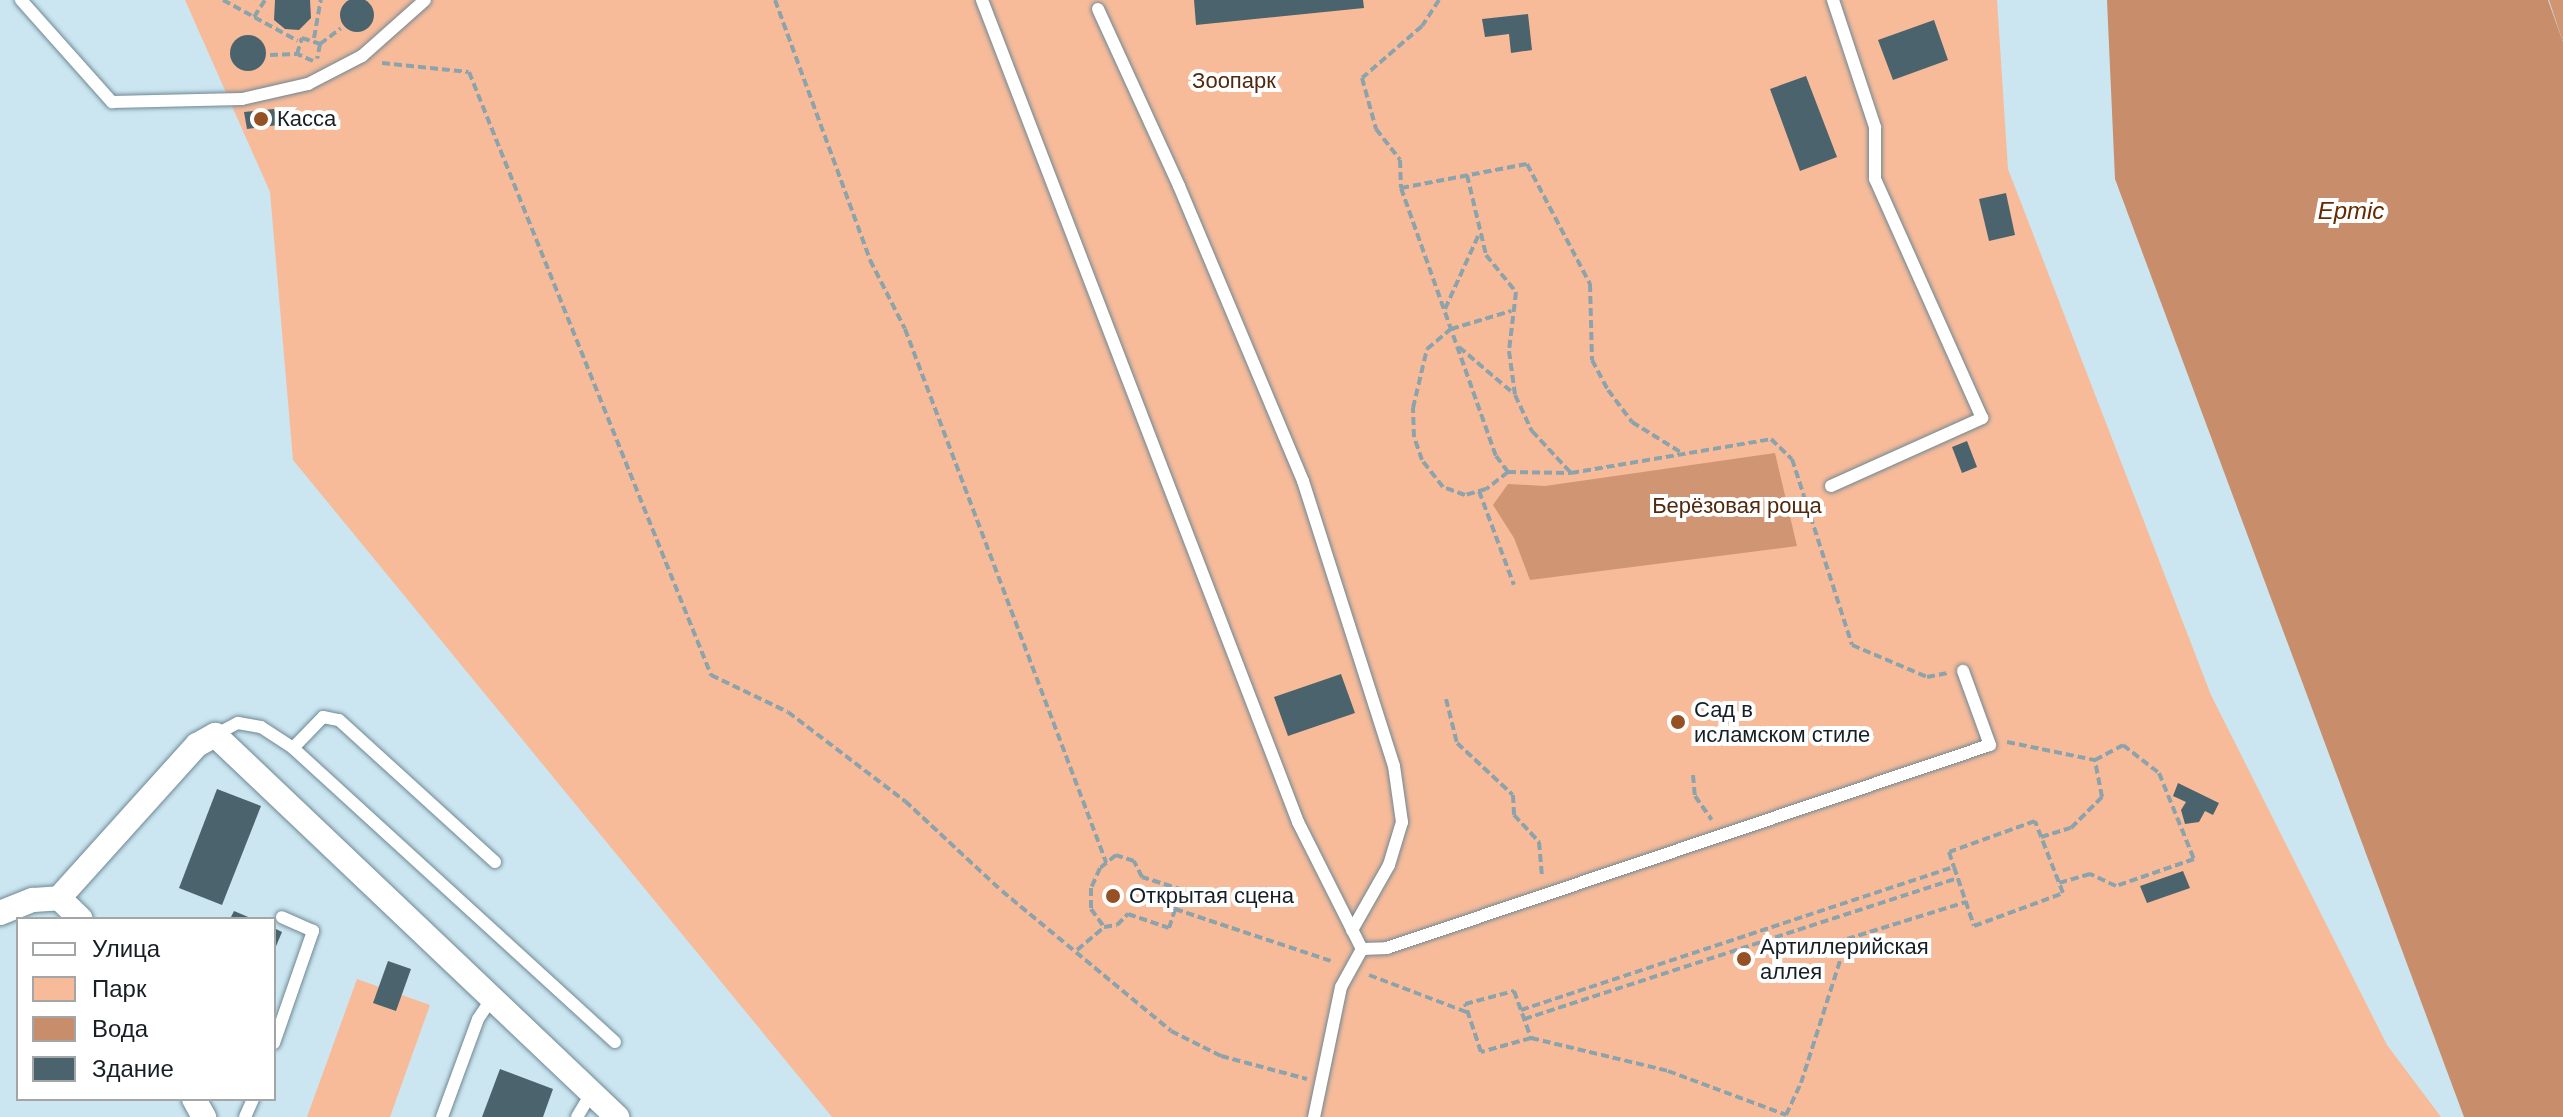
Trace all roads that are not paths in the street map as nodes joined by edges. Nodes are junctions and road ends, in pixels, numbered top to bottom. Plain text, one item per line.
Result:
1 (21, 0) edge
2 (425, 0) edge
3 (982, 0) edge
4 (1833, 0) edge
5 (1098, 9) dead end
6 (1831, 486) dead end
7 (1963, 671) road end
8 (215, 735) junction
9 (293, 748) junction
10 (495, 862) dead end
11 (59, 898) junction
12 (0, 913) edge
13 (79, 917) edge
14 (282, 917) dead end
15 (1352, 930) junction
16 (1362, 949) junction
17 (494, 995) junction
18 (276, 1037) edge
19 (615, 1042) dead end
20 (594, 1089) junction
21 (442, 1117) edge
22 (577, 1117) edge
23 (617, 1117) edge
24 (1314, 1117) edge

1 - 2 lane
3 - 15 lane
4 - 6 lane
5 - 15 lane
7 - 16 lane
8 - 9 lane
8 - 11 street
8 - 17 street
9 - 10 lane
9 - 19 lane
11 - 12 street
11 - 13 street
14 - 18 lane
15 - 16 lane
16 - 24 lane
17 - 20 street
17 - 21 lane
20 - 22 lane
20 - 23 street

